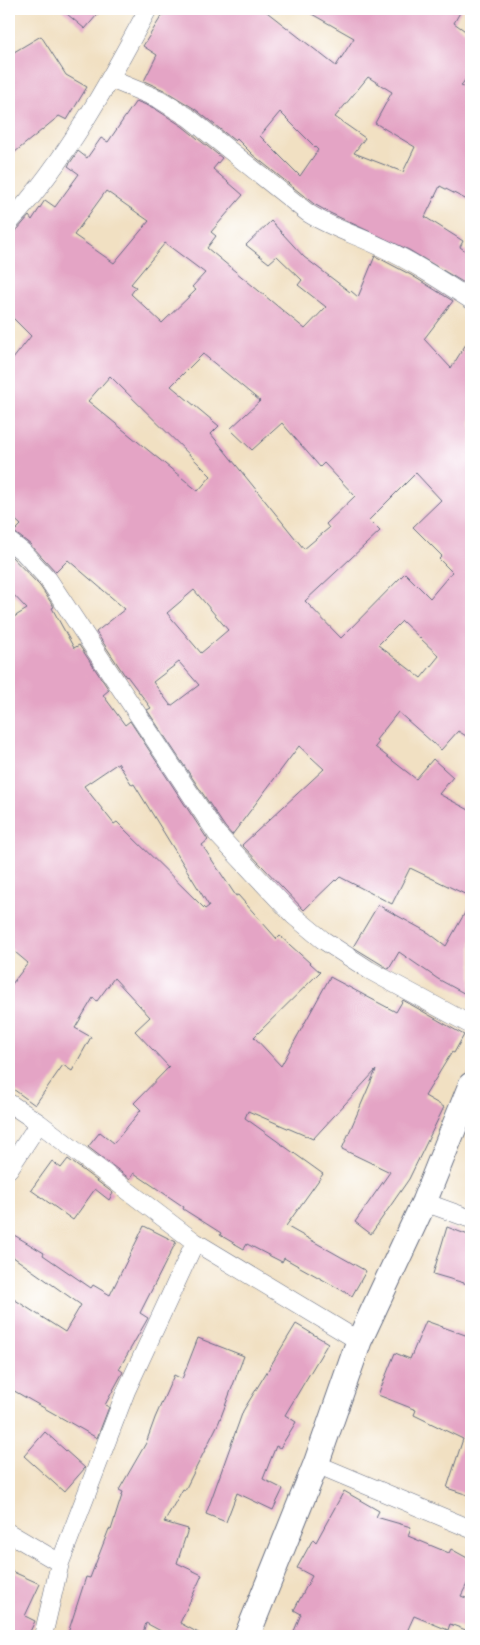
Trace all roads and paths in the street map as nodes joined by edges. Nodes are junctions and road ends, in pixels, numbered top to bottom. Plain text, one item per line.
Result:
1 (148, 9) edge
2 (110, 79) junction
3 (9, 223) edge
4 (471, 300) edge
5 (9, 541) edge
6 (471, 1025) edge
7 (471, 1085) edge
8 (9, 1103) edge
9 (39, 1123) junction
10 (9, 1169) edge
11 (424, 1202) junction
12 (471, 1220) edge
13 (195, 1242) junction
14 (359, 1341) junction
15 (316, 1464) junction
16 (471, 1529) edge
17 (9, 1533) edge
18 (60, 1563) junction
19 (43, 1636) edge
20 (248, 1636) edge

1 - 2 street
2 - 3 street
2 - 4 street
5 - 6 street
7 - 11 main road
8 - 9 street
9 - 10 street
9 - 13 street
11 - 12 street
11 - 14 main road
13 - 14 street
13 - 18 street
14 - 15 main road
15 - 16 street
15 - 20 main road
17 - 18 street
18 - 19 street

